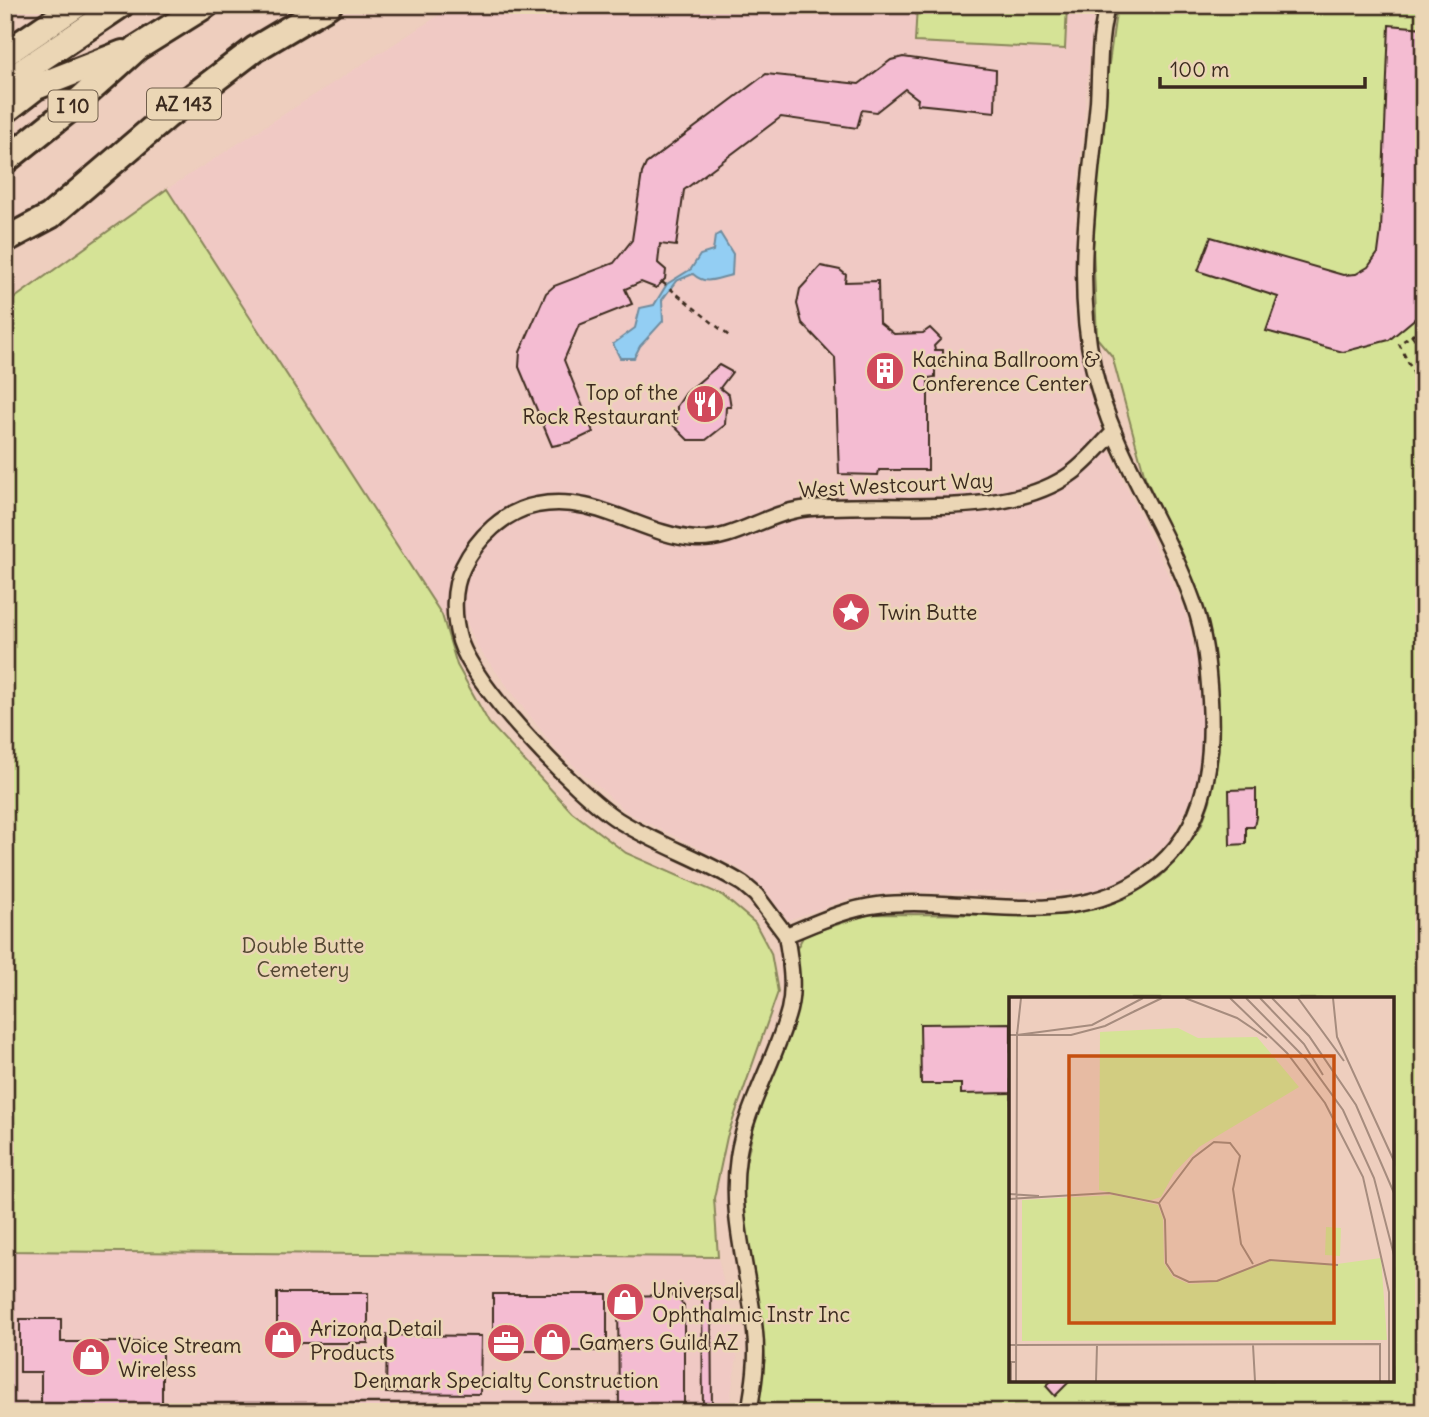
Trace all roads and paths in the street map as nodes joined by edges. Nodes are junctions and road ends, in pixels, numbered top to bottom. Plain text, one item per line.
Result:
1 (77, 5) edge
2 (121, 5) edge
3 (206, 5) edge
4 (329, 5) edge
5 (1108, 5) edge
6 (137, 48) junction
7 (5, 54) edge
8 (5, 83) edge
9 (5, 111) edge
10 (5, 161) edge
11 (50, 216) junction
12 (5, 240) edge
13 (5, 260) edge
14 (662, 282) dead end
15 (1424, 327) edge
16 (1411, 335) junction
17 (729, 336) dead end
18 (1424, 351) edge
19 (1424, 386) edge
20 (1114, 432) junction
21 (786, 935) junction
22 (749, 1412) edge

1 - 7 highway
2 - 8 highway
3 - 6 highway, I 10
4 - 11 highway, AZ 143
5 - 20 street
6 - 9 highway
6 - 10 highway, I 10
11 - 12 highway, AZ 143
11 - 13 highway
14 - 17 path
15 - 16 path
16 - 18 path
16 - 19 path
20 - 21 street
20 - 21 street, West Westcourt Way
21 - 22 street, West Westcourt Way

